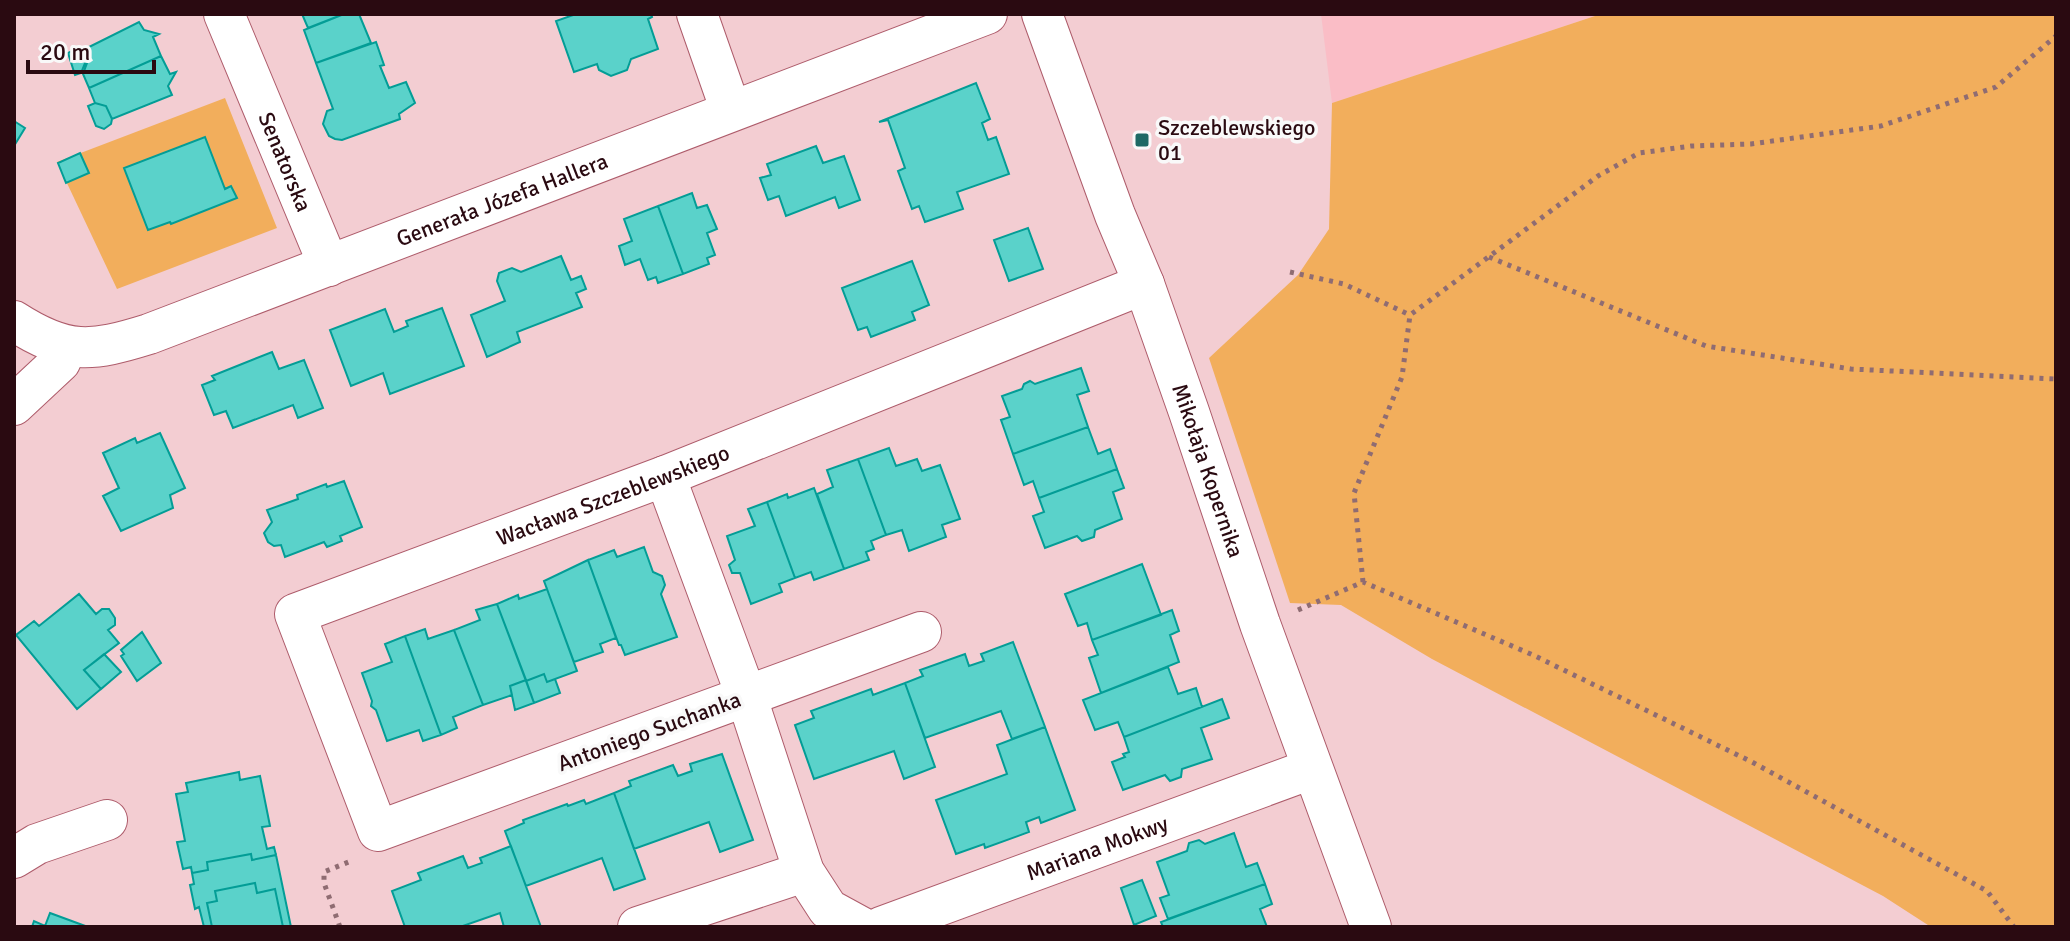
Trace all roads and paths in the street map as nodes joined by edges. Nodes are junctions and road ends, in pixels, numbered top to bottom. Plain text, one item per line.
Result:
1 (224, 14) edge
2 (697, 14) edge
3 (987, 14) edge
4 (1042, 14) edge
5 (2056, 35) edge
6 (731, 111) junction
7 (1489, 257) junction
8 (329, 266) junction
9 (1290, 272) dead end
10 (1144, 284) junction
11 (1410, 315) junction
12 (14, 321) edge
13 (67, 347) junction
14 (2056, 379) edge
15 (14, 405) edge
16 (665, 476) junction
17 (1363, 582) junction
18 (1285, 615) dead end
19 (921, 632) dead end
20 (746, 695) junction
21 (1311, 769) junction
22 (107, 820) dead end
23 (378, 831) junction
24 (14, 858) edge
25 (804, 872) junction
26 (340, 927) edge
27 (638, 927) edge
28 (861, 927) edge
29 (881, 927) edge
30 (1371, 927) edge
31 (2014, 927) edge

1 - 8 street, Senatorska
2 - 6 street
3 - 6 street, Generała Józefa Hallera
4 - 10 street, Mikołaja Kopernika
5 - 7 path
6 - 8 street, Generała Józefa Hallera
7 - 11 path
7 - 14 path
8 - 13 street, Generała Józefa Hallera
9 - 11 path
10 - 16 street, Wacława Szczeblewskiego
10 - 21 street, Mikołaja Kopernika
11 - 17 path
12 - 13 street, Generała Józefa Hallera
13 - 15 street
16 - 20 street
16 - 23 street, Wacława Szczeblewskiego
17 - 18 path
17 - 31 path
19 - 20 street, Antoniego Suchanka
20 - 23 street, Antoniego Suchanka
20 - 25 street
21 - 29 street, Mariana Mokwy
21 - 30 street, Mikołaja Kopernika
22 - 24 street
23 - 26 path
25 - 27 street
25 - 28 street

